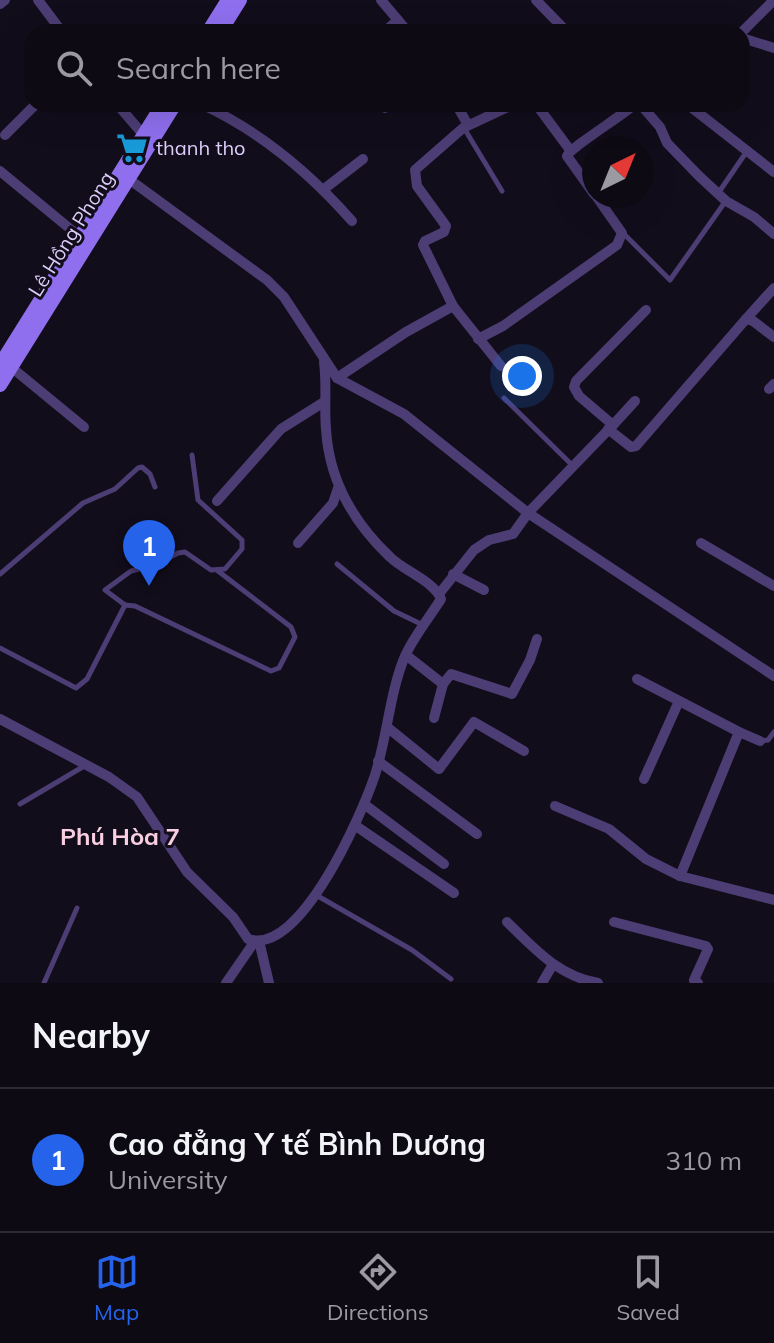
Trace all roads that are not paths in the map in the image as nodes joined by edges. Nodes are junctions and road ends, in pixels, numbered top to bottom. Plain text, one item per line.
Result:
1 (5, 0) edge
2 (38, 0) edge
3 (228, 0) edge
4 (240, 0) edge
5 (381, 0) edge
6 (536, 0) edge
7 (771, 1) edge
8 (0, 4) edge
9 (398, 20) junction
10 (56, 24) edge
11 (213, 24) edge
12 (225, 24) edge
13 (393, 24) edge
14 (401, 24) edge
15 (559, 24) edge
16 (749, 24) edge
17 (750, 40) edge
18 (774, 48) edge
19 (28, 112) edge
20 (124, 112) edge
21 (159, 112) edge
22 (169, 112) edge
23 (217, 112) edge
24 (460, 112) edge
25 (497, 112) edge
26 (542, 112) edge
27 (627, 112) edge
28 (646, 112) edge
29 (698, 112) edge
30 (466, 126) junction
31 (5, 135) dead end
32 (147, 139) junction
33 (570, 150) junction
34 (748, 150) junction
35 (363, 159) dead end
36 (0, 171) edge
37 (774, 172) edge
38 (124, 176) junction
39 (582, 177) edge
40 (324, 189) junction
41 (502, 191) dead end
42 (722, 197) junction
43 (604, 208) edge
44 (352, 221) dead end
45 (622, 233) junction
46 (774, 234) edge
47 (80, 237) junction
48 (774, 288) edge
49 (453, 306) junction
50 (646, 310) dead end
51 (746, 319) junction
52 (774, 337) edge
53 (478, 339) junction
54 (324, 362) junction
55 (5, 366) edge
56 (501, 366) dead end
57 (337, 378) junction
58 (0, 385) edge
59 (504, 398) dead end
60 (635, 401) dead end
61 (324, 402) junction
62 (84, 427) dead end
63 (610, 427) junction
64 (192, 455) dead end
65 (572, 466) junction
66 (338, 486) junction
67 (155, 487) dead end
68 (217, 501) dead end
69 (528, 513) junction
70 (298, 543) dead end
71 (701, 543) dead end
72 (337, 564) dead end
73 (218, 571) junction
74 (0, 574) edge
75 (453, 574) junction
76 (774, 586) edge
77 (484, 590) dead end
78 (439, 594) junction
79 (125, 605) junction
80 (423, 625) junction
81 (537, 639) dead end
82 (0, 648) edge
83 (406, 655) junction
84 (774, 676) edge
85 (637, 679) dead end
86 (443, 684) junction
87 (679, 701) junction
88 (434, 718) dead end
89 (0, 719) edge
90 (387, 727) junction
91 (739, 732) junction
92 (774, 732) edge
93 (760, 741) joint
94 (524, 751) dead end
95 (378, 761) junction
96 (87, 765) junction
97 (644, 779) dead end
98 (20, 804) dead end
99 (364, 804) junction
100 (555, 806) dead end
101 (356, 826) junction
102 (477, 834) dead end
103 (444, 864) dead end
104 (680, 876) junction
105 (454, 893) dead end
106 (315, 895) junction
107 (774, 900) edge
108 (77, 908) dead end
109 (507, 922) dead end
110 (614, 922) dead end
111 (257, 941) junction
112 (552, 966) junction
113 (451, 979) dead end
114 (44, 983) edge
115 (226, 983) edge
116 (269, 983) edge
117 (542, 983) edge
118 (598, 983) edge
119 (698, 983) edge

1 - 8 street
2 - 10 street
3 - 11 street
4 - 12 street
5 - 9 street
6 - 15 street
7 - 16 street
9 - 13 street
9 - 14 street
17 - 18 street
19 - 31 street
20 - 32 street
21 - 32 street, Lê Hồng Phong
22 - 32 street, Lê Hồng Phong
23 - 40 street
24 - 30 street
25 - 30 street
26 - 33 street
27 - 33 street
28 - 42 street
29 - 34 street
30 - 41 lane
30 - 49 street
32 - 38 street, Lê Hồng Phong
33 - 39 street
34 - 37 street
34 - 42 lane
35 - 40 street
36 - 47 street
38 - 47 street, Lê Hồng Phong
38 - 54 street
38 - 55 street, Lê Hồng Phong
40 - 44 street
42 - 45 lane
42 - 46 street
43 - 45 street
45 - 53 street
47 - 55 street, Lê Hồng Phong
48 - 51 street
49 - 53 street
49 - 57 street
50 - 63 street
51 - 52 street
51 - 63 street
53 - 56 street
54 - 57 street
54 - 61 street
55 - 58 street, Lê Hồng Phong
55 - 62 street
57 - 69 street
59 - 65 lane
60 - 63 street
61 - 66 street
61 - 68 street
63 - 65 street
64 - 73 lane
65 - 69 street
66 - 70 street
66 - 78 street
67 - 74 lane
69 - 75 street
69 - 84 street
71 - 76 street
72 - 80 lane
73 - 79 lane
73 - 79 lane
75 - 77 street
75 - 78 street
78 - 80 street
79 - 82 lane
80 - 83 street
81 - 86 street
83 - 86 street
83 - 90 street
85 - 87 street
86 - 88 street
87 - 91 street
87 - 97 street
89 - 96 street
90 - 94 street
90 - 95 street
91 - 93 street
91 - 104 street
92 - 93 lane
95 - 99 street
95 - 102 street
96 - 98 lane
96 - 111 street
99 - 101 street
99 - 103 street
100 - 104 street
101 - 105 street
101 - 106 street
104 - 107 street
106 - 111 street
106 - 113 lane
108 - 114 lane
109 - 112 street
110 - 119 street
111 - 115 street
111 - 116 street
112 - 117 street
112 - 118 street

